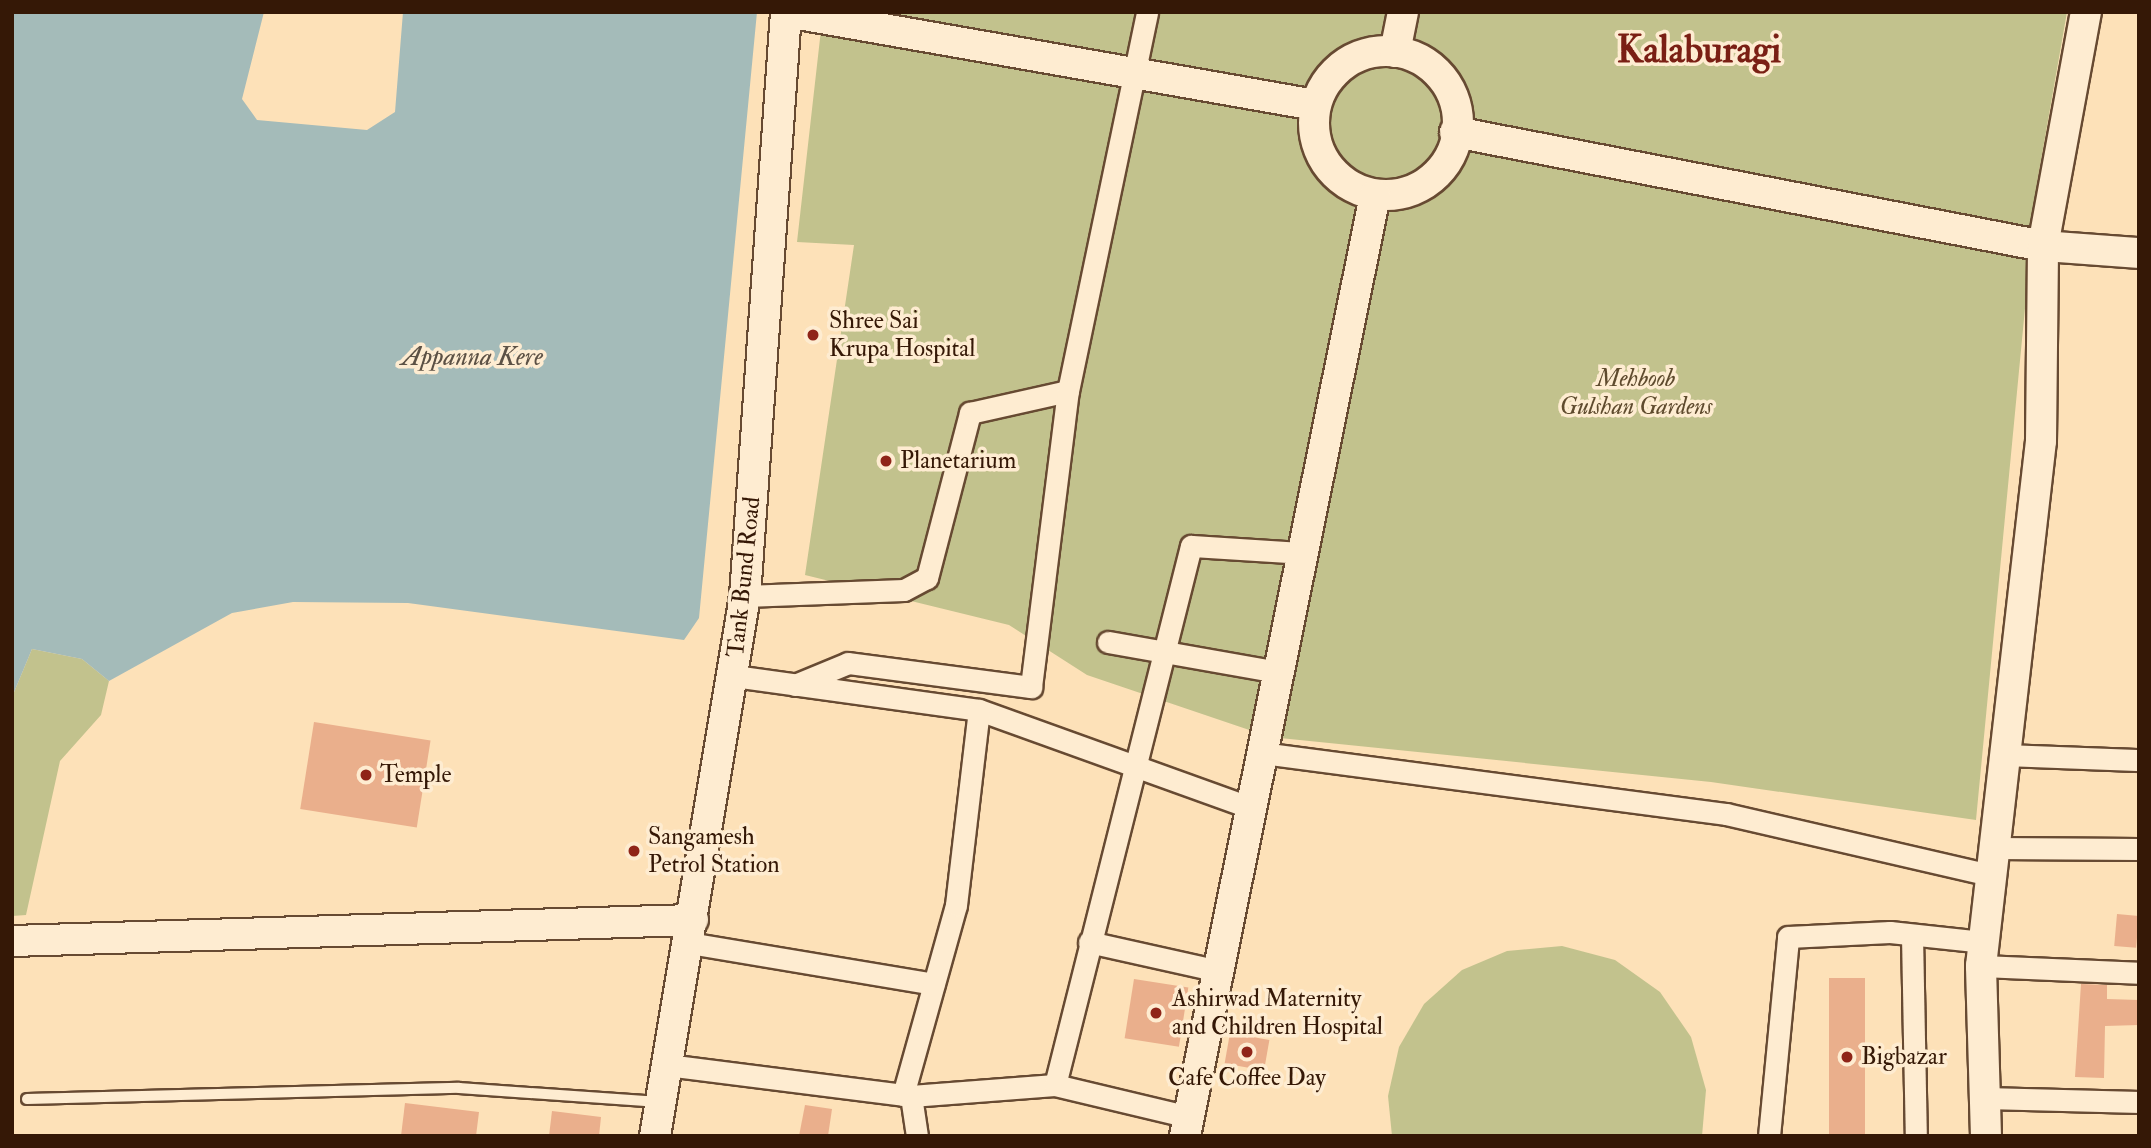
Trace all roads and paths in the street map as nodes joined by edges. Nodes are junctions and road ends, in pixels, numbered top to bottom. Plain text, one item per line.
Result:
1 (786, 12) edge
2 (1147, 12) edge
3 (1403, 12) edge
4 (2086, 12) edge
5 (1395, 52) junction
6 (1136, 74) junction
7 (1315, 106) junction
8 (1455, 132) junction
9 (1375, 195) junction
10 (2043, 246) junction
11 (2139, 253) edge
12 (1068, 391) junction
13 (1302, 553) junction
14 (745, 596) junction
15 (1108, 642) dead end
16 (1162, 650) junction
17 (1278, 671) junction
18 (734, 676) junction
19 (794, 685) junction
20 (979, 710) junction
21 (1262, 752) junction
22 (2002, 755) junction
23 (2139, 760) edge
24 (1131, 763) junction
25 (1251, 808) junction
26 (2139, 849) edge
27 (1992, 862) junction
28 (691, 932) junction
29 (1912, 934) junction
30 (12, 941) edge
31 (1089, 942) junction
32 (1983, 954) junction
33 (1219, 971) junction
34 (2139, 973) edge
35 (934, 984) junction
36 (667, 1065) junction
37 (1055, 1085) junction
38 (907, 1095) junction
39 (1986, 1098) junction
40 (27, 1099) dead end
41 (660, 1102) junction
42 (2139, 1102) edge
43 (1187, 1126) edge
44 (655, 1136) edge
45 (917, 1136) edge
46 (1769, 1136) edge
47 (1916, 1136) edge
48 (1986, 1136) edge

1 - 6 street
1 - 14 street, Tank Bund Road
2 - 6 street
3 - 5 street
4 - 10 street
5 - 7 street
5 - 8 street
6 - 7 street
6 - 12 street
7 - 9 street
8 - 9 street
8 - 10 street
9 - 13 street
10 - 11 street
10 - 22 street
12 - 14 street
12 - 19 street
13 - 16 street
13 - 17 street
14 - 18 street, Tank Bund Road
15 - 16 street
16 - 17 street
16 - 24 street
17 - 21 street
18 - 19 street
18 - 28 street, Tank Bund Road
19 - 20 street
20 - 24 street
20 - 35 street
21 - 25 street
21 - 27 street
22 - 23 street
22 - 27 street
24 - 25 street
24 - 31 street
25 - 33 street
26 - 27 street
27 - 32 street
28 - 30 street
28 - 35 street
28 - 36 street, Tank Bund Road
29 - 32 street
29 - 46 street
29 - 47 street
31 - 33 street
31 - 37 street
32 - 34 street
32 - 39 street
33 - 43 street
35 - 38 street
36 - 38 street
36 - 41 street, Tank Bund Road
37 - 38 street
37 - 43 street
38 - 45 street
39 - 42 street
39 - 48 street
40 - 41 lane
41 - 44 street, Tank Bund Road

